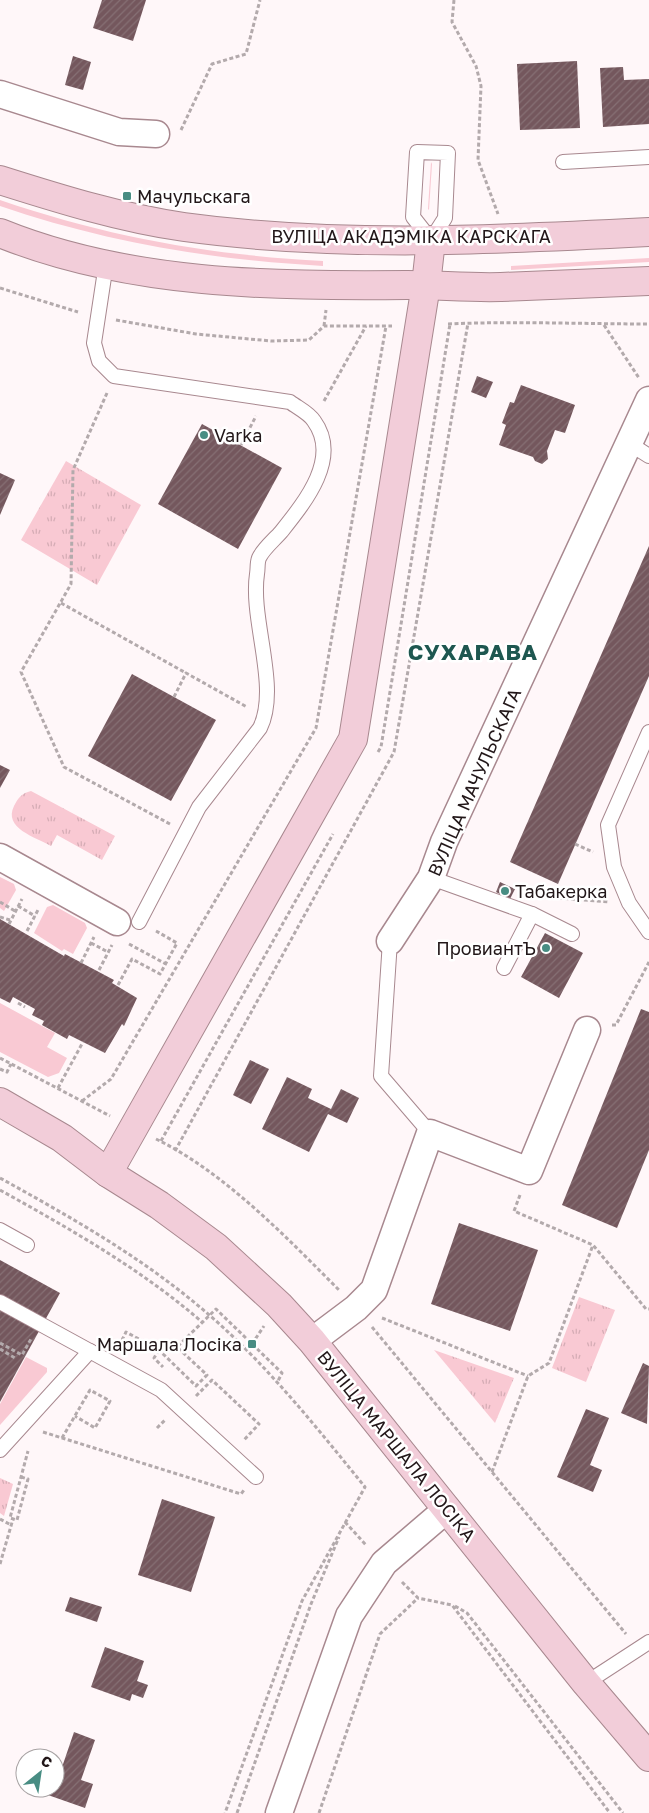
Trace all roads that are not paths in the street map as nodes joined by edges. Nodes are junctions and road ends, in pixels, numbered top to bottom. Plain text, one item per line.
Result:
1 (0, 94) edge
2 (156, 134) road end
3 (649, 157) edge
4 (563, 162) dead end
5 (0, 180) edge
6 (649, 232) edge
7 (0, 233) edge
8 (431, 240) junction
9 (106, 264) junction
10 (649, 280) edge
11 (426, 285) junction
12 (646, 392) edge
13 (639, 450) edge
14 (649, 732) edge
15 (0, 857) edge
16 (432, 878) junction
17 (532, 914) junction
18 (127, 929) joint
19 (649, 932) edge
20 (572, 934) dead end
21 (390, 941) joint
22 (504, 968) dead end
23 (587, 1030) road end
24 (0, 1102) edge
25 (0, 1122) edge
26 (430, 1134) junction
27 (108, 1173) junction
28 (0, 1230) edge
29 (27, 1245) dead end
30 (0, 1302) edge
31 (312, 1341) junction
32 (90, 1351) junction
33 (0, 1450) edge
34 (256, 1477) road end
35 (447, 1509) junction
36 (643, 1646) edge
37 (586, 1683) junction
38 (649, 1757) edge
39 (279, 1813) edge

1 - 2 street
3 - 4 lane
5 - 8 main road, ВУЛІЦА АКАДЭМІКА КАРСКАГА
6 - 8 main road, ВУЛІЦА АКАДЭМІКА КАРСКАГА
7 - 9 main road
8 - 8 lane
8 - 11 main road
9 - 11 main road
9 - 18 lane
10 - 11 main road
11 - 27 main road
12 - 13 street, ВУЛІЦА МАЧУЛЬСКАГА
13 - 16 street, ВУЛІЦА МАЧУЛЬСКАГА
14 - 19 lane
15 - 18 street
16 - 17 lane
16 - 21 street, ВУЛІЦА МАЧУЛЬСКАГА
17 - 20 lane
17 - 22 lane
21 - 26 lane
23 - 26 street
24 - 27 main road, ВУЛІЦА МАРШАЛА ЛОСІКА
25 - 27 main road, ВУЛІЦА МАРШАЛА ЛОСІКА
26 - 31 street
27 - 31 main road, ВУЛІЦА МАРШАЛА ЛОСІКА
28 - 29 lane
30 - 32 lane
31 - 35 main road, ВУЛІЦА МАРШАЛА ЛОСІКА
32 - 33 lane
32 - 34 lane
35 - 37 main road, ВУЛІЦА МАРШАЛА ЛОСІКА
35 - 39 street
36 - 37 lane
37 - 38 main road, ВУЛІЦА МАРШАЛА ЛОСІКА

